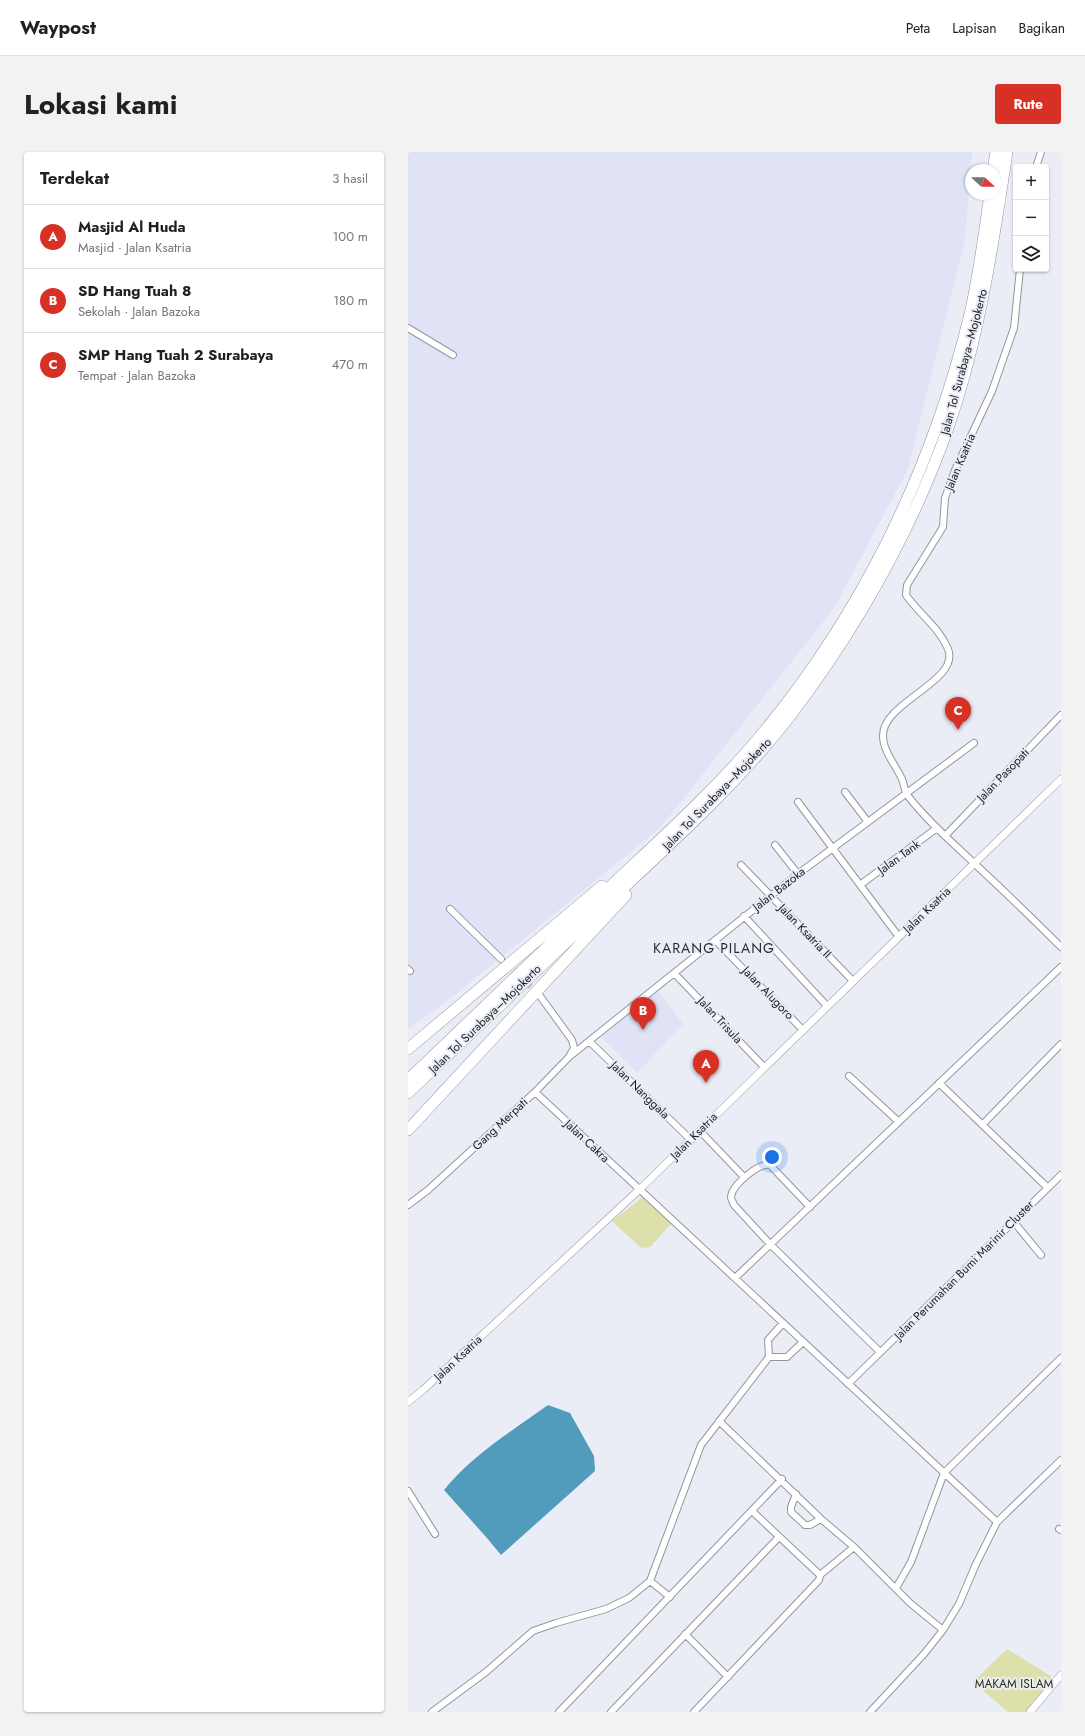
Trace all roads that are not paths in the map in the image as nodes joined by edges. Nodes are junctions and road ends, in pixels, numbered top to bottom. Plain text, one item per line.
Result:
1 (996, 152) edge
2 (1007, 152) edge
3 (1041, 152) edge
4 (994, 164) edge
5 (1037, 164) edge
6 (989, 200) edge
7 (1020, 272) edge
8 (981, 286) junction
9 (974, 318) junction
10 (408, 328) edge
11 (453, 355) dead end
12 (1061, 715) edge
13 (974, 743) dead end
14 (1061, 779) edge
15 (845, 792) dead end
16 (907, 795) junction
17 (798, 802) dead end
18 (868, 822) junction
19 (937, 828) junction
20 (945, 836) junction
21 (775, 845) dead end
22 (668, 846) junction
23 (831, 848) junction
24 (645, 854) junction
25 (976, 864) junction
26 (740, 865) dead end
27 (798, 874) junction
28 (860, 885) junction
29 (771, 895) junction
30 (450, 909) dead end
31 (744, 916) junction
32 (899, 937) junction
33 (715, 940) junction
34 (1061, 947) edge
35 (502, 959) tunnel mouth
36 (1061, 967) edge
37 (675, 974) junction
38 (853, 981) junction
39 (540, 996) tunnel mouth
40 (827, 1006) junction
41 (803, 1030) junction
42 (589, 1041) junction
43 (1061, 1044) edge
44 (408, 1049) edge
45 (569, 1057) junction
46 (764, 1067) junction
47 (849, 1076) dead end
48 (408, 1080) edge
49 (939, 1083) junction
50 (535, 1092) junction
51 (408, 1093) edge
52 (899, 1122) junction
53 (983, 1124) junction
54 (408, 1130) edge
55 (700, 1131) junction
56 (691, 1140) junction
57 (1061, 1175) edge
58 (744, 1177) junction
59 (1048, 1188) junction
60 (640, 1189) junction
61 (408, 1205) edge
62 (810, 1206) junction
63 (1014, 1221) junction
64 (770, 1244) junction
65 (1041, 1255) dead end
66 (735, 1278) junction
67 (783, 1323) junction
68 (803, 1342) junction
69 (880, 1352) junction
70 (769, 1357) junction
71 (1061, 1358) edge
72 (848, 1384) junction
73 (408, 1402) edge
74 (719, 1421) junction
75 (1061, 1460) edge
76 (944, 1473) junction
77 (782, 1479) junction
78 (408, 1491) edge
79 (796, 1494) junction
80 (752, 1511) junction
81 (821, 1519) junction
82 (998, 1522) junction
83 (435, 1534) dead end
84 (779, 1537) junction
85 (854, 1547) junction
86 (820, 1575) junction
87 (650, 1580) junction
88 (896, 1588) junction
89 (670, 1597) junction
90 (943, 1630) junction
91 (685, 1634) junction
92 (1061, 1675) edge
93 (728, 1677) junction
94 (432, 1712) edge
95 (559, 1712) edge
96 (611, 1712) edge
97 (694, 1712) edge
98 (870, 1712) edge
99 (1030, 1712) edge

1 - 4 highway
2 - 8 highway, Jalan Tol Surabaya–Mojokerto
3 - 5 street
6 - 8 highway, Jalan Tol Surabaya–Mojokerto
7 - 16 street, Jalan Ksatria
8 - 9 highway, Jalan Tol Surabaya–Mojokerto
9 - 22 highway, Jalan Tol Surabaya–Mojokerto
9 - 24 highway, Jalan Tol Surabaya–Mojokerto
10 - 11 street
12 - 20 street, Jalan Pasopati
13 - 16 street, Jalan Bazoka
14 - 25 street, Jalan Ksatria
15 - 18 street
16 - 18 street, Jalan Bazoka
16 - 19 street, Jalan Ksatria
17 - 23 street
18 - 23 street, Jalan Bazoka
19 - 20 street, Jalan Ksatria
19 - 28 street, Jalan Tank
20 - 25 street, Jalan Ksatria
21 - 27 street
22 - 51 highway, Jalan Tol Surabaya–Mojokerto
22 - 54 highway
23 - 27 street, Jalan Bazoka
23 - 28 street
24 - 44 highway
24 - 48 highway, Jalan Tol Surabaya–Mojokerto
25 - 32 street, Jalan Ksatria
25 - 34 street
26 - 29 street, Jalan Ksatria II
27 - 29 street, Jalan Bazoka
28 - 32 street
29 - 31 street, Jalan Bazoka
29 - 38 street, Jalan Ksatria II
30 - 35 street
31 - 33 street, Jalan Bazoka
31 - 40 street
32 - 38 street, Jalan Ksatria
33 - 37 street, Jalan Bazoka
33 - 41 street, Jalan Alugoro
36 - 49 street
37 - 42 street, Jalan Bazoka
37 - 46 street, Jalan Trisula
38 - 40 street, Jalan Ksatria
39 - 45 street
40 - 41 street, Jalan Ksatria
41 - 46 street, Jalan Ksatria
42 - 45 street, Gang Merpati
42 - 56 street, Jalan Nanggala
43 - 53 street
45 - 50 street, Gang Merpati
46 - 55 street, Jalan Ksatria
47 - 52 street
49 - 52 street
49 - 53 street
50 - 60 street, Jalan Cakra
50 - 61 street, Gang Merpati
52 - 62 street
53 - 59 street
55 - 56 street, Jalan Ksatria
55 - 58 street
56 - 60 street, Jalan Ksatria
57 - 59 street, Jalan Perumahan Bumi Marinir Cluster
58 - 62 street
58 - 64 street
59 - 63 street, Jalan Perumahan Bumi Marinir Cluster
60 - 66 street
60 - 73 street, Jalan Ksatria
62 - 64 street
63 - 65 street
63 - 69 street, Jalan Perumahan Bumi Marinir Cluster
64 - 66 street
64 - 69 street
66 - 67 street
67 - 68 street
67 - 70 street
68 - 70 street
68 - 72 street
69 - 72 street, Jalan Perumahan Bumi Marinir Cluster
70 - 74 street
71 - 76 street
72 - 76 street
74 - 77 street
74 - 87 street
75 - 82 street
76 - 82 street
76 - 88 street
77 - 79 street
77 - 80 street
78 - 83 street
79 - 81 street
79 - 81 street
80 - 84 street
80 - 89 street
81 - 85 street
82 - 90 street
84 - 86 street
84 - 91 street
85 - 86 street
85 - 88 street
86 - 93 street
87 - 89 street
87 - 94 street
88 - 90 street
89 - 95 street
90 - 98 street
91 - 93 street
91 - 96 street
92 - 99 street
93 - 97 street

